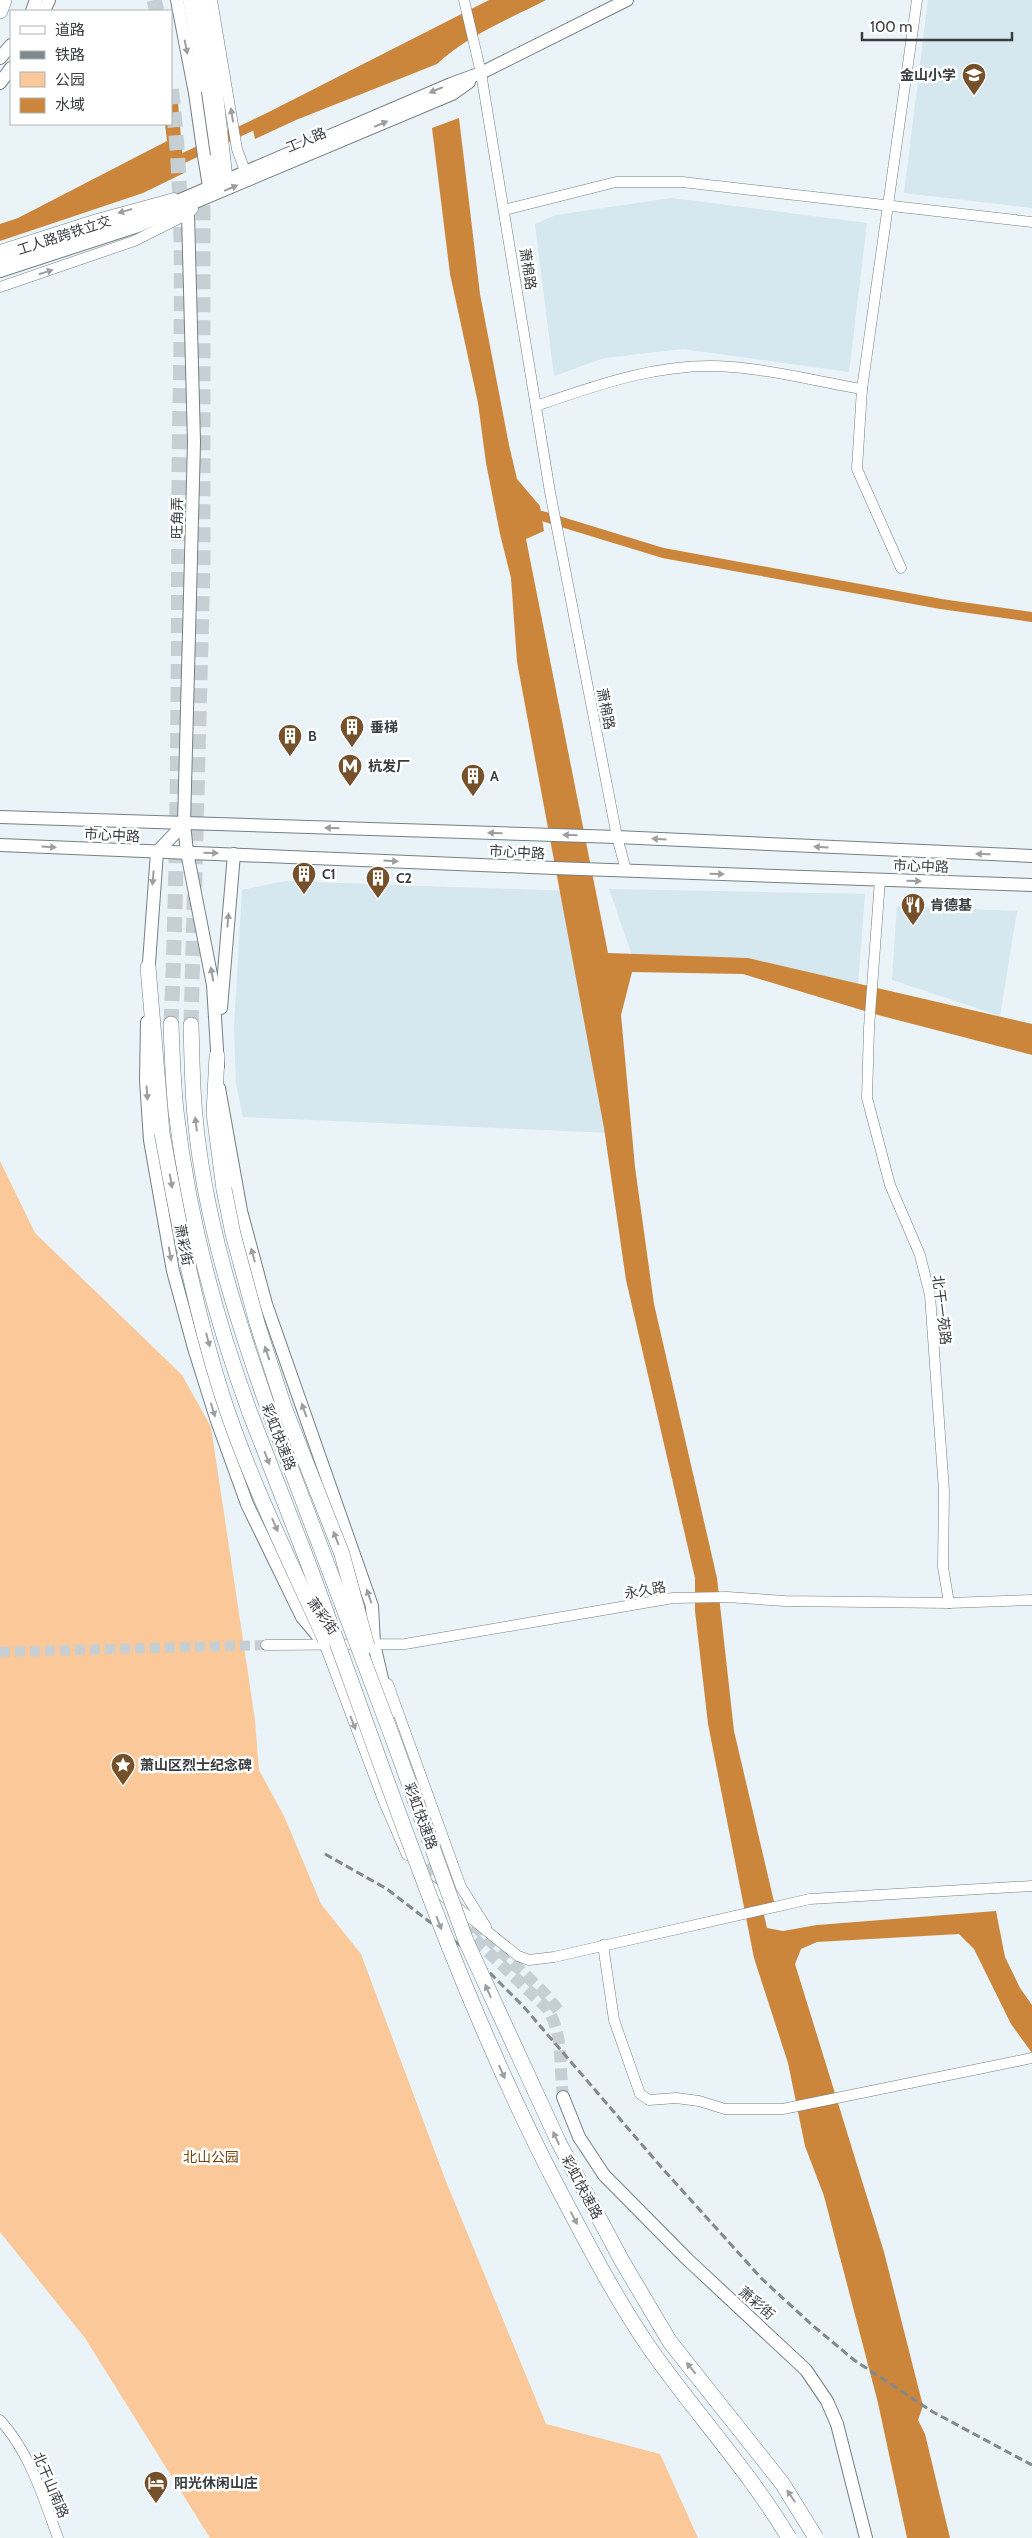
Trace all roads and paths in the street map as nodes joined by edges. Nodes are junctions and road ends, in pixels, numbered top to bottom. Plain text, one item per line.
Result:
1 (4, 0) edge
2 (177, 0) edge
3 (189, 0) edge
4 (202, 0) edge
5 (212, 0) edge
6 (464, 0) edge
7 (627, 0) edge
8 (917, 0) edge
9 (0, 11) edge
10 (10, 46) edge
11 (0, 58) edge
12 (10, 69) edge
13 (481, 73) junction
14 (0, 82) edge
15 (211, 89) junction
16 (218, 153) junction
17 (245, 171) junction
18 (217, 183) junction
19 (194, 198) junction
20 (888, 205) junction
21 (504, 210) junction
22 (188, 214) junction
23 (136, 222) junction
24 (1032, 222) edge
25 (0, 250) edge
26 (0, 260) edge
27 (0, 271) edge
28 (0, 287) edge
29 (862, 390) junction
30 (536, 406) junction
31 (901, 568) dead end
32 (0, 817) edge
33 (184, 824) junction
34 (617, 836) junction
35 (0, 844) edge
36 (156, 852) junction
37 (187, 852) junction
38 (234, 854) junction
39 (1032, 856) edge
40 (626, 870) junction
41 (880, 880) junction
42 (1032, 885) edge
43 (148, 968) junction
44 (171, 1024) tunnel mouth
45 (190, 1025) tunnel mouth
46 (217, 1056) junction
47 (1032, 1600) edge
48 (949, 1604) junction
49 (324, 1644) junction
50 (374, 1644) junction
51 (266, 1645) tunnel mouth
52 (392, 1736) junction
53 (372, 1743) junction
54 (442, 1860) dead end
55 (424, 1866) tunnel mouth
56 (1032, 1886) edge
57 (494, 1937) junction
58 (603, 1945) junction
59 (1032, 2058) edge
60 (567, 2096) tunnel mouth
61 (1, 2423) edge
62 (58, 2538) edge
63 (789, 2538) edge
64 (816, 2538) edge
65 (866, 2538) edge

1 - 9 highway
2 -> 15 main road
3 - 15 main road
4 - 15 highway
5 - 15 street
6 - 13 street, 萧棉路
7 - 13 main road, 工人路
8 - 20 street
10 - 11 main road
12 - 14 main road
13 -> 17 main road, 工人路
19 -> 13 main road, 工人路
13 - 21 street, 萧棉路
15 - 16 highway
16 - 17 street
16 - 18 highway
17 - 18 main road, 工人路
18 - 19 main road, 工人路
19 - 22 street
19 - 23 main road, 工人路
19 -> 25 street
20 - 21 street
20 - 24 street
20 - 29 street
21 - 30 street, 萧棉路
28 -> 22 street
22 - 33 main road, 旺角弄
23 - 26 main road, 工人路跨铁立交
23 - 27 main road, 工人路跨铁立交
29 - 30 street
29 - 31 street
30 - 34 street, 萧棉路
32 - 33 main road, 市心中路
34 -> 33 main road, 市心中路
33 - 36 main road
33 - 37 main road
39 -> 34 main road, 市心中路
34 - 40 street, 萧棉路
35 -> 36 main road, 市心中路
36 - 37 main road, 市心中路
36 -> 43 main road, 萧彩街
37 -> 38 main road, 市心中路
46 -> 37 main road
38 -> 40 main road, 市心中路
46 -> 38 main road
40 -> 41 main road, 市心中路
41 -> 42 main road, 市心中路
41 - 48 street, 北干一苑路
43 -> 49 main road, 萧彩街
43 -> 53 highway, bridge
44 -> 53 highway, 彩虹快速路, bridge
52 -> 45 highway, 彩虹快速路, bridge
50 -> 46 main road
52 -> 46 highway, bridge
47 - 48 street, 永久路
48 - 50 street, 永久路
49 - 50 street, 永久路
49 - 51 street, 永久路
49 - 55 main road, 萧彩街
49 -> 57 street
50 - 54 main road
50 - 57 street
64 -> 52 highway, 彩虹快速路, bridge
53 -> 63 highway, 彩虹快速路, bridge
56 - 58 street
57 - 58 street
58 - 59 street
60 - 65 main road, 萧彩街
61 - 62 street, 北干山南路

